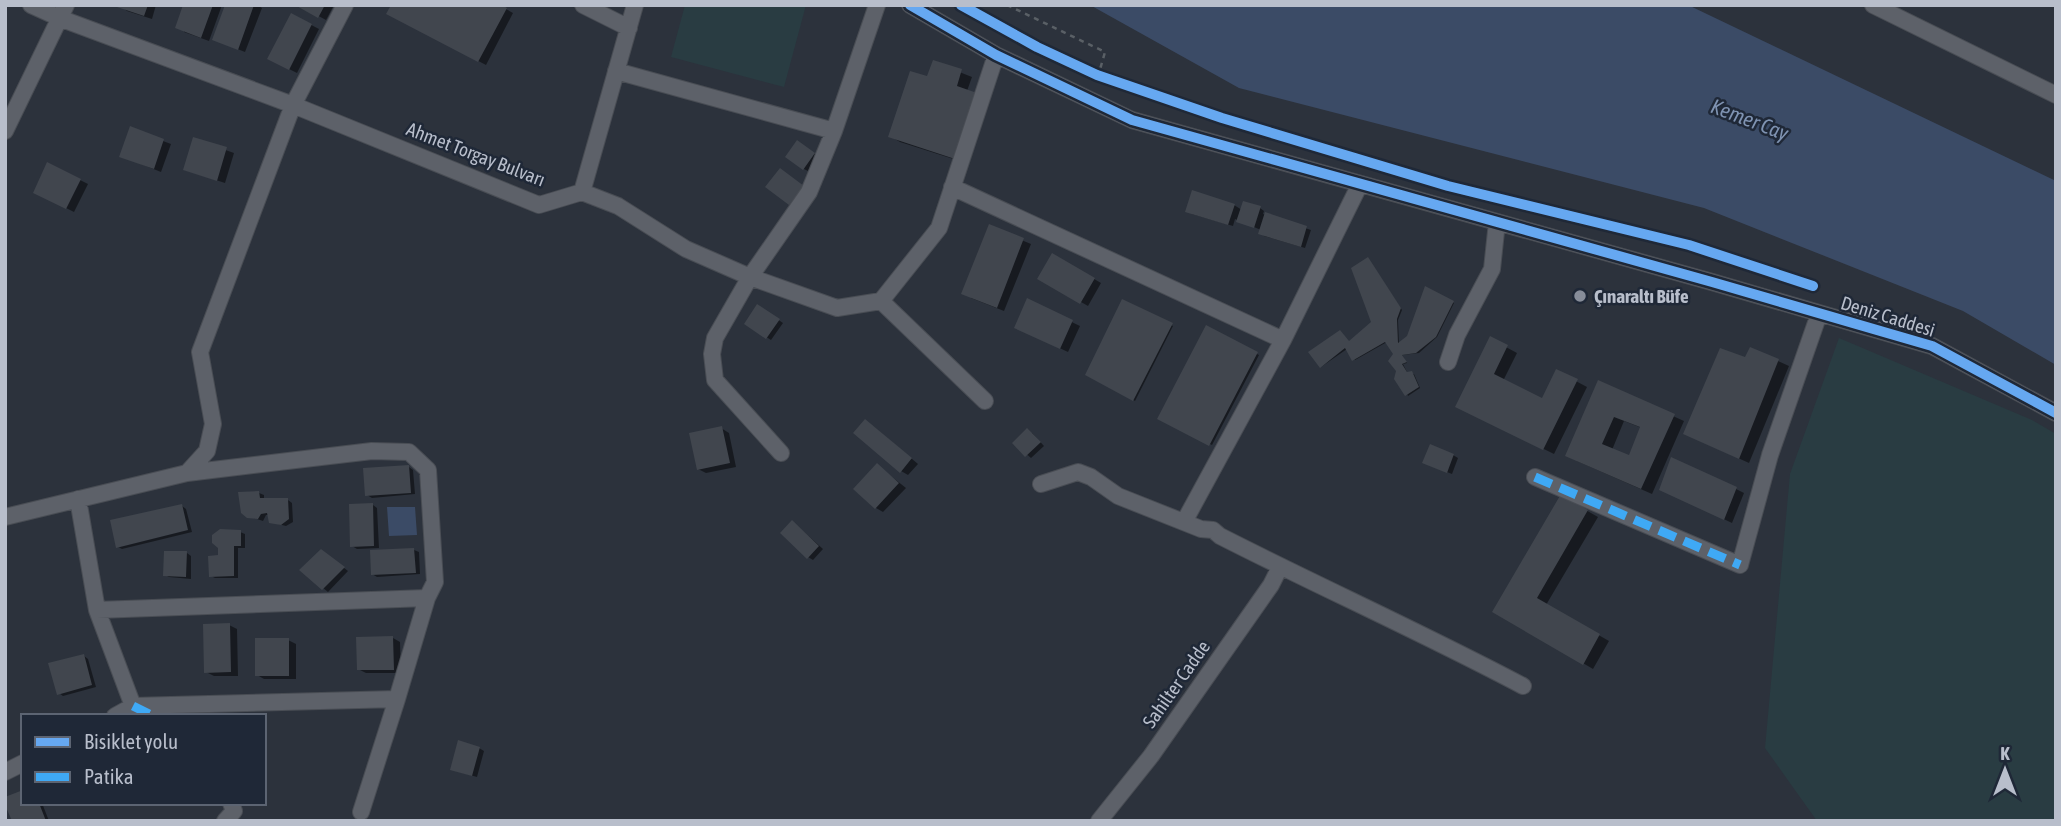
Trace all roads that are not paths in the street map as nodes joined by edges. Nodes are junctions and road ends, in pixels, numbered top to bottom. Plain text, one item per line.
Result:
1 (31, 5) edge
2 (345, 5) edge
3 (583, 5) edge
4 (635, 5) edge
5 (877, 5) edge
6 (910, 5) edge
7 (1873, 5) edge
8 (64, 12) edge
9 (629, 28) junction
10 (996, 55) junction
11 (616, 71) junction
12 (2056, 95) edge
13 (293, 105) junction
14 (5, 131) edge
15 (834, 131) junction
16 (1360, 184) junction
17 (952, 187) junction
18 (582, 192) junction
19 (1497, 222) junction
20 (750, 276) junction
21 (881, 301) junction
22 (1819, 314) junction
23 (1283, 340) junction
24 (1448, 362) dead end
25 (985, 401) dead end
26 (2056, 413) edge
27 (781, 453) dead end
28 (187, 473) junction
29 (1535, 477) dead end
30 (1041, 484) dead end
31 (78, 499) junction
32 (5, 517) edge
33 (1184, 522) junction
34 (1280, 566) junction
35 (427, 598) junction
36 (97, 610) junction
37 (1523, 685) dead end
38 (397, 699) junction
39 (133, 706) junction
40 (119, 714) edge
41 (21, 764) edge
42 (5, 772) edge
43 (232, 805) edge
44 (361, 812) dead end
45 (225, 821) edge
46 (1099, 821) edge

1 - 8 street, Ahmet Torgay Bulvarı
2 - 13 street
3 - 9 street
4 - 9 street
5 - 15 street
6 - 10 street, Deniz Caddesi
7 - 12 street
8 - 13 street, Ahmet Torgay Bulvarı
8 - 14 street
9 - 11 street
10 - 16 street, Deniz Caddesi
10 - 17 street
11 - 15 street
11 - 18 street
13 - 18 street, Ahmet Torgay Bulvarı
13 - 28 street
15 - 20 street
16 - 19 street, Deniz Caddesi
16 - 23 street
17 - 21 street
17 - 23 street
18 - 20 street
19 - 22 street, Deniz Caddesi
19 - 24 street
20 - 21 street
20 - 27 street
21 - 25 street
22 - 26 street, Deniz Caddesi
22 - 29 street
23 - 33 street
28 - 31 street
28 - 35 street
30 - 33 street
31 - 32 street
31 - 36 street
33 - 34 street
34 - 37 street
34 - 46 street, Sahilter Cadde
35 - 36 street
35 - 38 street
36 - 39 street
38 - 39 street
38 - 44 street
39 - 40 street
41 - 42 street
43 - 45 street

